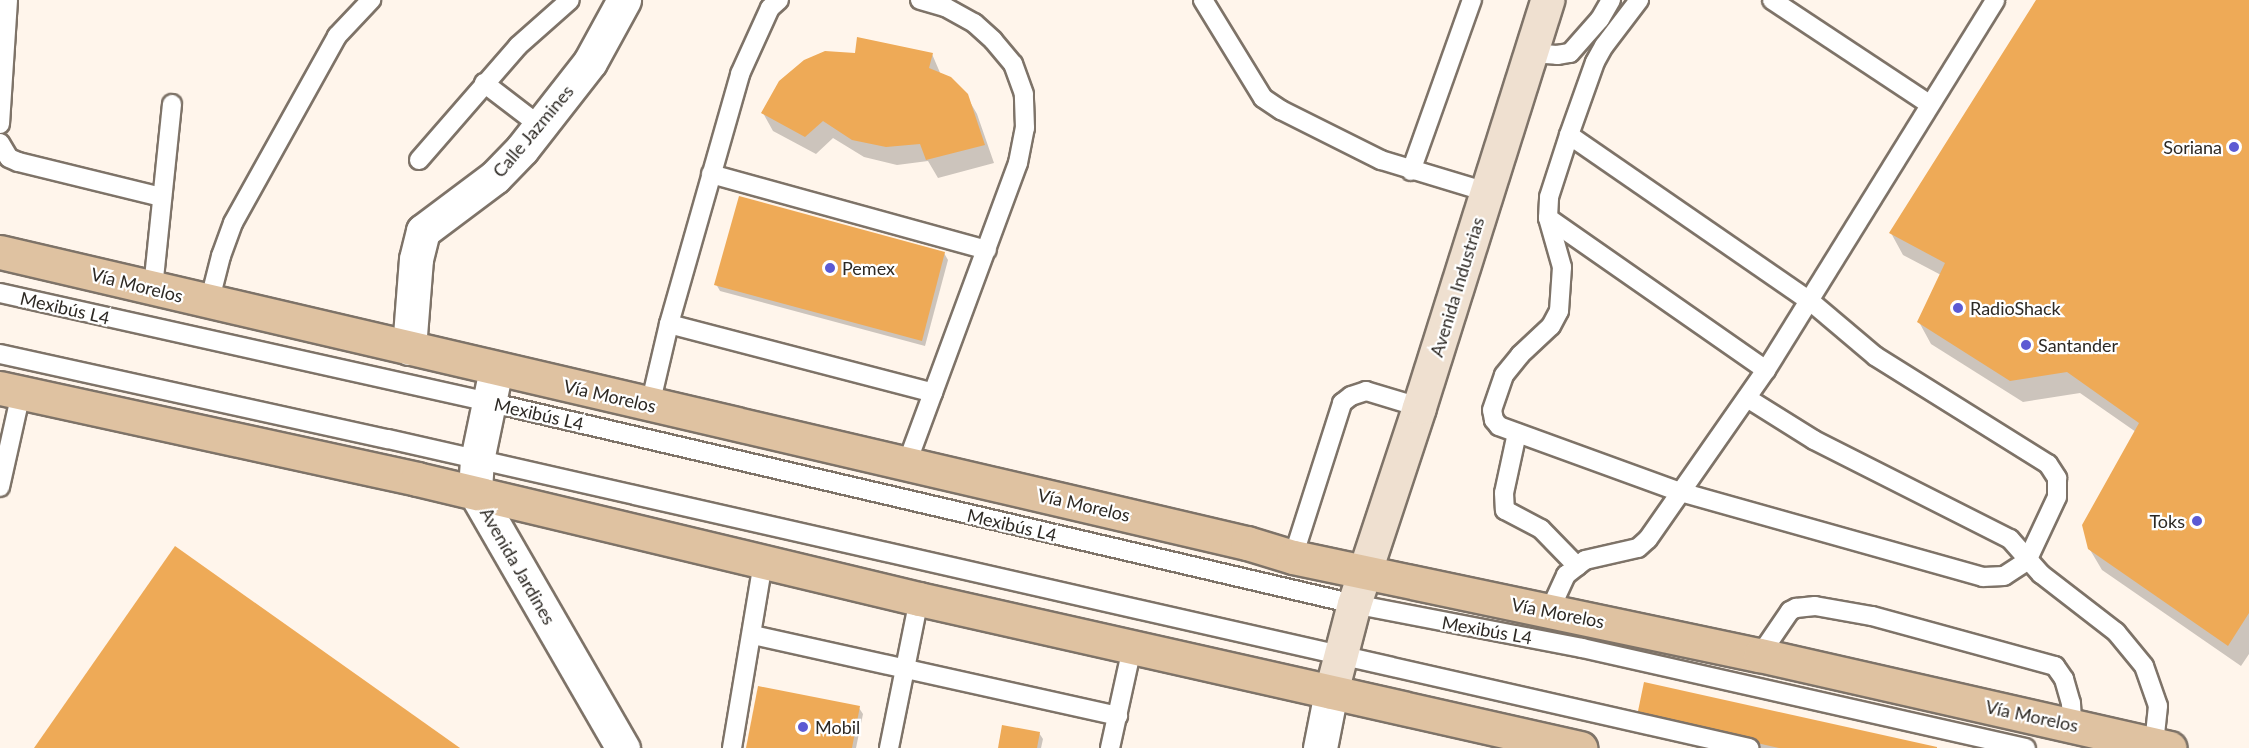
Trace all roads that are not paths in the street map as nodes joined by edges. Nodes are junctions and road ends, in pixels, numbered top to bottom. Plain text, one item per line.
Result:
1 (8, 0) edge
2 (371, 0) edge
3 (570, 0) edge
4 (624, 0) edge
5 (779, 0) edge
6 (920, 0) edge
7 (1203, 0) edge
8 (1472, 0) edge
9 (1547, 0) edge
10 (1611, 0) edge
11 (1639, 0) edge
12 (1772, 0) edge
13 (1995, 0) edge
14 (1530, 52) junction
15 (484, 83) junction
16 (172, 104) dead end
17 (1929, 104) junction
18 (0, 124) edge
19 (540, 126) junction
20 (1569, 135) junction
21 (0, 143) edge
22 (419, 160) dead end
23 (1411, 171) junction
24 (711, 174) junction
25 (1487, 192) junction
26 (162, 197) junction
27 (1548, 218) junction
28 (987, 250) junction
29 (0, 252) edge
30 (153, 288) junction
31 (0, 293) edge
32 (1810, 301) junction
33 (209, 303) junction
34 (669, 324) junction
35 (409, 348) junction
36 (0, 354) edge
37 (496, 369) junction
38 (1766, 370) junction
39 (10, 391) edge
40 (933, 393) junction
41 (1748, 398) junction
42 (489, 402) junction
43 (650, 405) junction
44 (1419, 407) junction
45 (1516, 433) junction
46 (477, 460) junction
47 (906, 463) junction
48 (0, 487) edge
49 (475, 492) junction
50 (1680, 492) junction
51 (1293, 557) junction
52 (2027, 561) junction
53 (763, 562) junction
54 (1577, 566) junction
55 (1365, 573) junction
56 (919, 599) junction
57 (1354, 604) junction
58 (1549, 612) junction
59 (753, 635) junction
60 (1132, 648) junction
61 (1760, 655) junction
62 (1340, 656) junction
63 (906, 667) junction
64 (1331, 692) junction
65 (1118, 716) junction
66 (2073, 725) junction
67 (2162, 746) edge
68 (623, 748) edge
69 (732, 748) edge
70 (889, 748) edge
71 (1110, 748) edge
72 (1320, 748) edge
73 (1580, 748) edge
74 (1749, 748) edge
75 (2026, 748) edge

1 - 18 lane
2 - 33 lane
3 - 15 lane
4 - 19 street, Calle Jazmines
5 - 24 lane
6 - 28 lane
7 - 23 lane
8 - 23 lane
9 - 14 main road, Avenida Industrias
10 - 14 lane
11 - 20 lane
12 - 17 lane
13 - 17 lane
14 - 25 main road, Avenida Industrias
15 - 19 lane
15 - 22 lane
16 - 26 lane
17 - 32 lane
19 - 35 street, Calle Jazmines
20 - 27 lane
20 - 32 lane
21 - 26 lane
23 - 25 lane
24 - 28 lane
24 - 34 lane
25 - 44 main road, Avenida Industrias
26 - 30 lane
27 - 38 lane
27 - 45 lane
28 - 40 lane
29 - 30 main road, Vía Morelos
30 - 33 main road, Vía Morelos
31 - 42 lane, Mexibús L4
32 - 38 lane
32 - 52 lane
33 - 35 main road, Vía Morelos
34 - 40 lane
34 - 43 lane
35 - 37 main road, Vía Morelos
36 - 46 lane
37 - 42 street, Avenida Jardines
37 - 43 main road, Vía Morelos
38 - 41 lane
39 - 48 lane
39 - 49 main road
40 - 47 lane
41 - 50 lane
41 - 52 lane
42 - 46 street, Avenida Jardines
42 - 57 lane, Mexibús L4
43 - 47 main road, Vía Morelos
44 - 51 lane
44 - 55 main road, Avenida Industrias
45 - 50 lane
45 - 54 lane
46 - 49 street, Avenida Jardines
46 - 62 lane
47 - 51 main road, Vía Morelos
49 - 53 main road
49 - 68 street, Avenida Jardines
50 - 52 lane
50 - 54 lane
51 - 55 main road, Vía Morelos
52 - 67 lane
53 - 56 main road
53 - 59 lane
54 - 58 lane
55 - 57 main road, Avenida Industrias
55 - 58 main road, Vía Morelos
56 - 60 main road
56 - 63 lane
57 - 62 main road, Avenida Industrias
57 - 75 lane, Mexibús L4
58 - 61 main road, Vía Morelos
59 - 63 lane
59 - 69 lane
60 - 64 main road
60 - 65 lane
61 - 66 main road, Vía Morelos
61 - 66 lane
62 - 64 main road, Avenida Industrias
62 - 74 lane
63 - 65 lane
63 - 70 lane
64 - 72 street
64 - 73 main road
65 - 71 lane
66 - 67 main road, Vía Morelos

